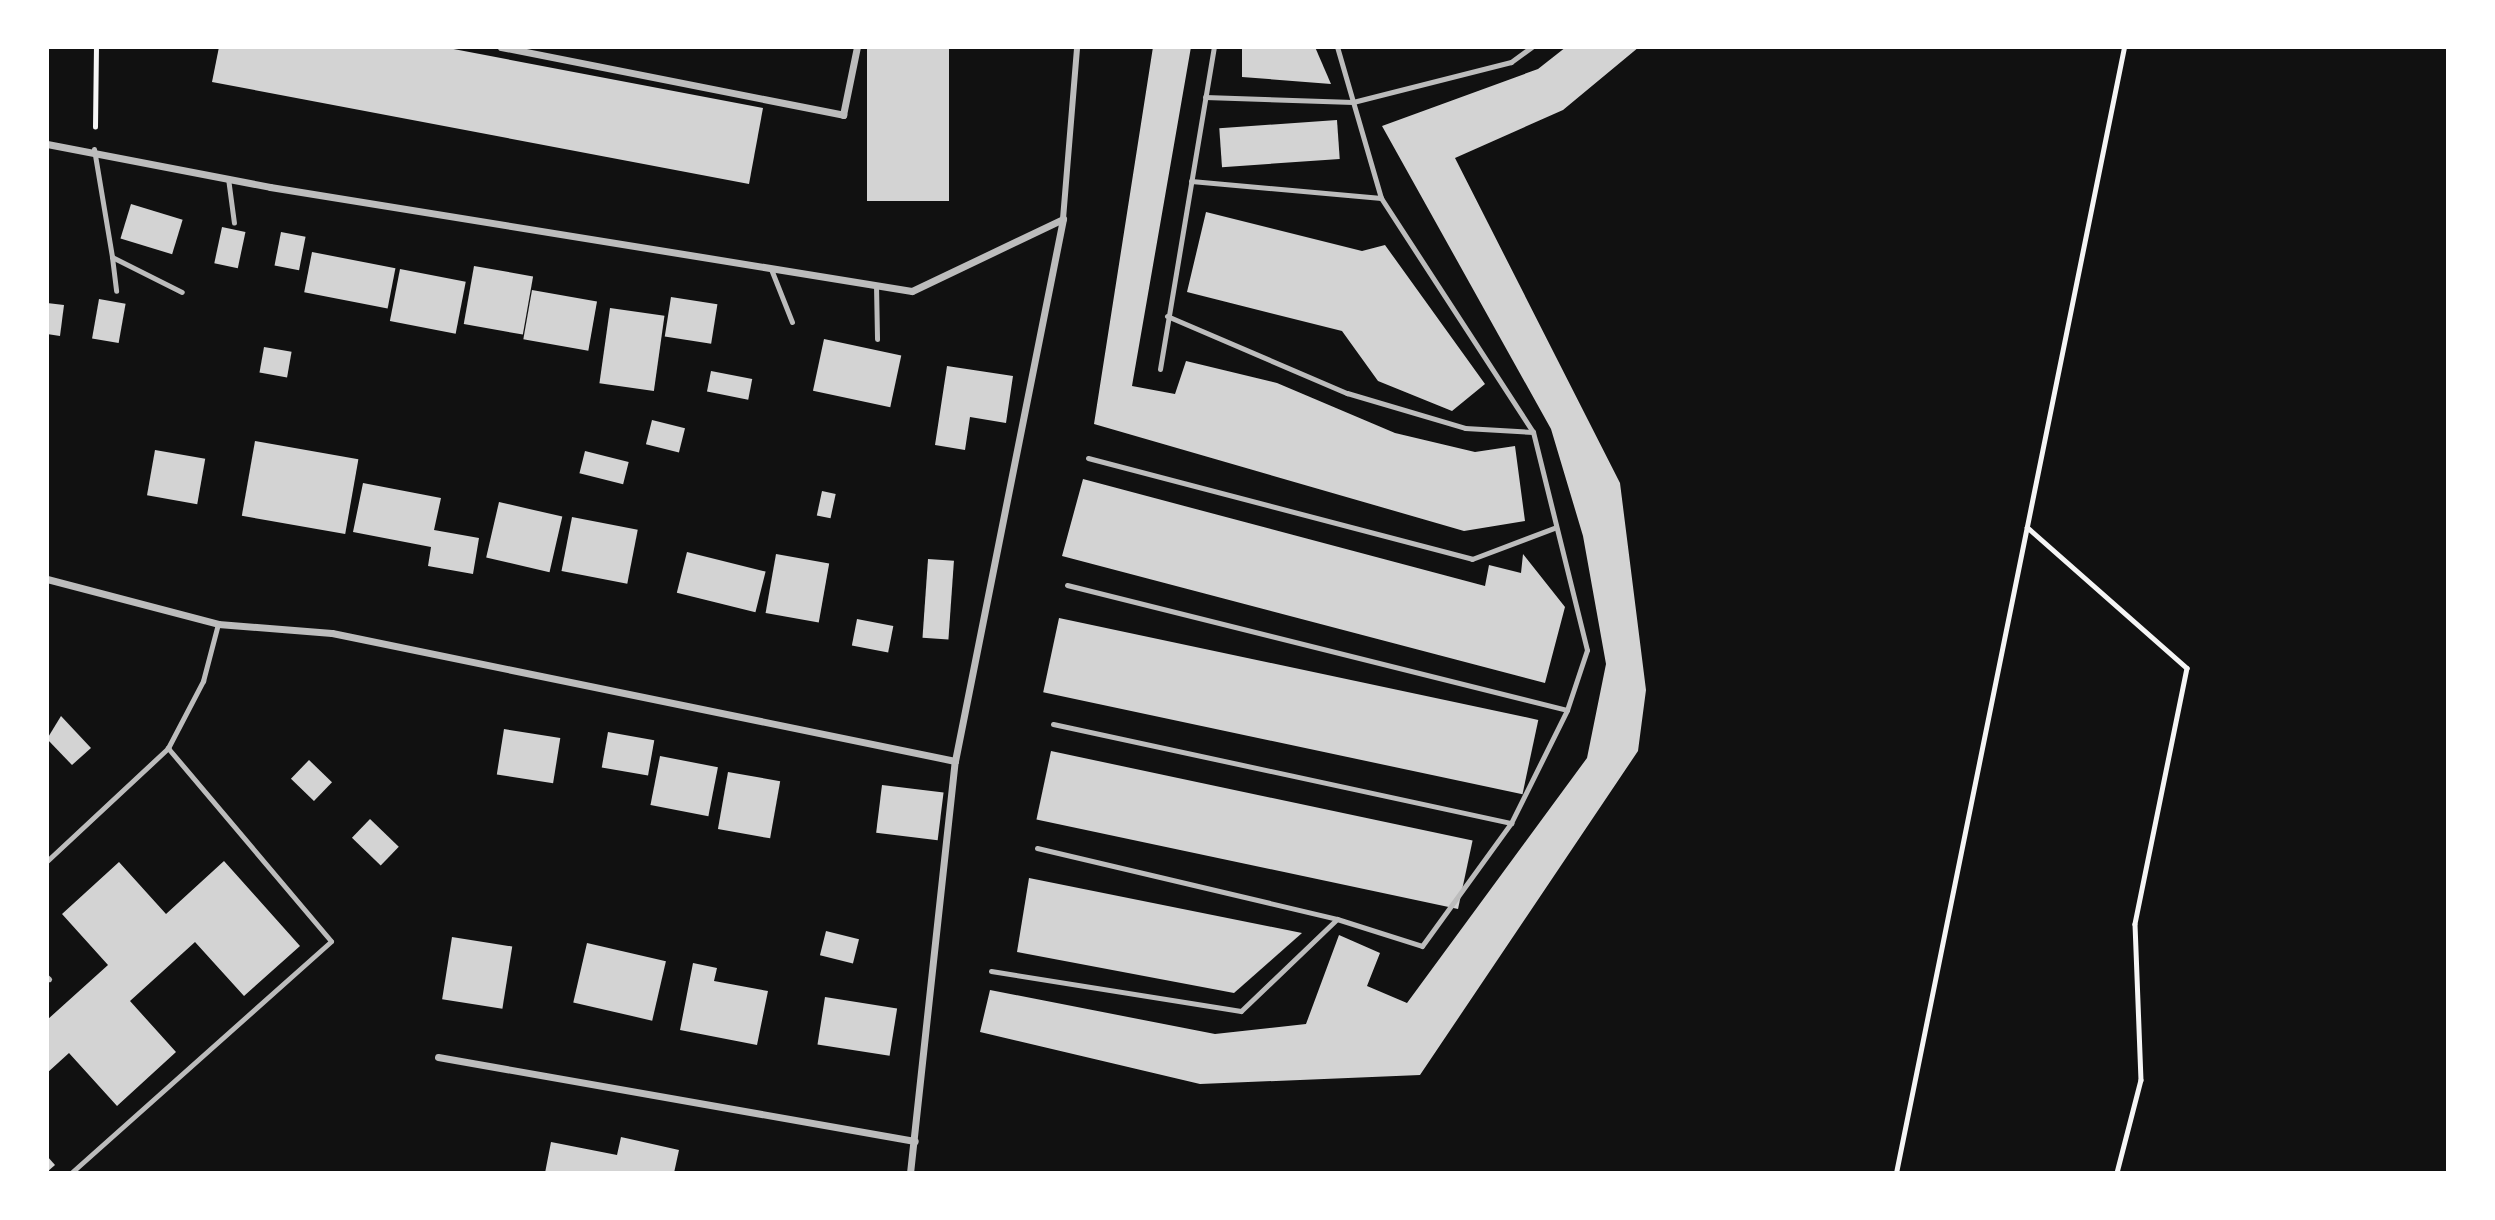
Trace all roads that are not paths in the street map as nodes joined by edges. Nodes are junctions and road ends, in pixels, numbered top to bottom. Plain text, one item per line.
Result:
1 (501, 47) edge
2 (857, 47) edge
3 (1077, 47) edge
4 (1214, 47) edge
5 (1337, 47) edge
6 (1532, 47) edge
7 (1206, 97) junction
8 (1353, 102) junction
9 (47, 144) edge
10 (94, 149) junction
11 (229, 178) junction
12 (1191, 181) junction
13 (1381, 198) junction
14 (1063, 219) junction
15 (234, 223) dead end
16 (112, 257) junction
17 (771, 269) junction
18 (876, 285) junction
19 (116, 291) dead end
20 (182, 292) dead end
21 (1167, 316) junction
22 (792, 322) dead end
23 (877, 339) dead end
24 (1160, 369) dead end
25 (1534, 432) junction
26 (1088, 458) dead end
27 (1554, 528) junction
28 (47, 579) edge
29 (1067, 585) dead end
30 (218, 624) junction
31 (1567, 710) junction
32 (1053, 724) dead end
33 (168, 748) junction
34 (955, 761) junction
35 (1511, 823) junction
36 (1037, 848) dead end
37 (47, 861) edge
38 (1337, 919) junction
39 (991, 971) dead end
40 (438, 1057) dead end
41 (915, 1141) junction
42 (71, 1173) edge
43 (910, 1173) edge

1 - 2 street
3 - 14 street
4 - 7 lane
5 - 8 lane
6 - 8 lane
7 - 8 lane
7 - 12 lane
8 - 13 lane
9 - 10 street
10 - 11 street
10 - 16 lane
11 - 15 lane
11 - 17 street
12 - 13 lane
12 - 21 lane
13 - 25 lane
14 - 18 street
14 - 34 street
16 - 19 lane
16 - 20 lane
17 - 18 street
17 - 22 lane
18 - 23 lane
21 - 24 lane
21 - 25 lane
25 - 27 lane
26 - 27 lane
27 - 31 lane
28 - 30 street
29 - 31 lane
30 - 33 lane
30 - 34 street
31 - 35 lane
32 - 35 lane
33 - 37 lane
33 - 42 lane
34 - 41 street
35 - 38 lane
36 - 38 lane
38 - 39 lane
40 - 41 street
41 - 43 street

